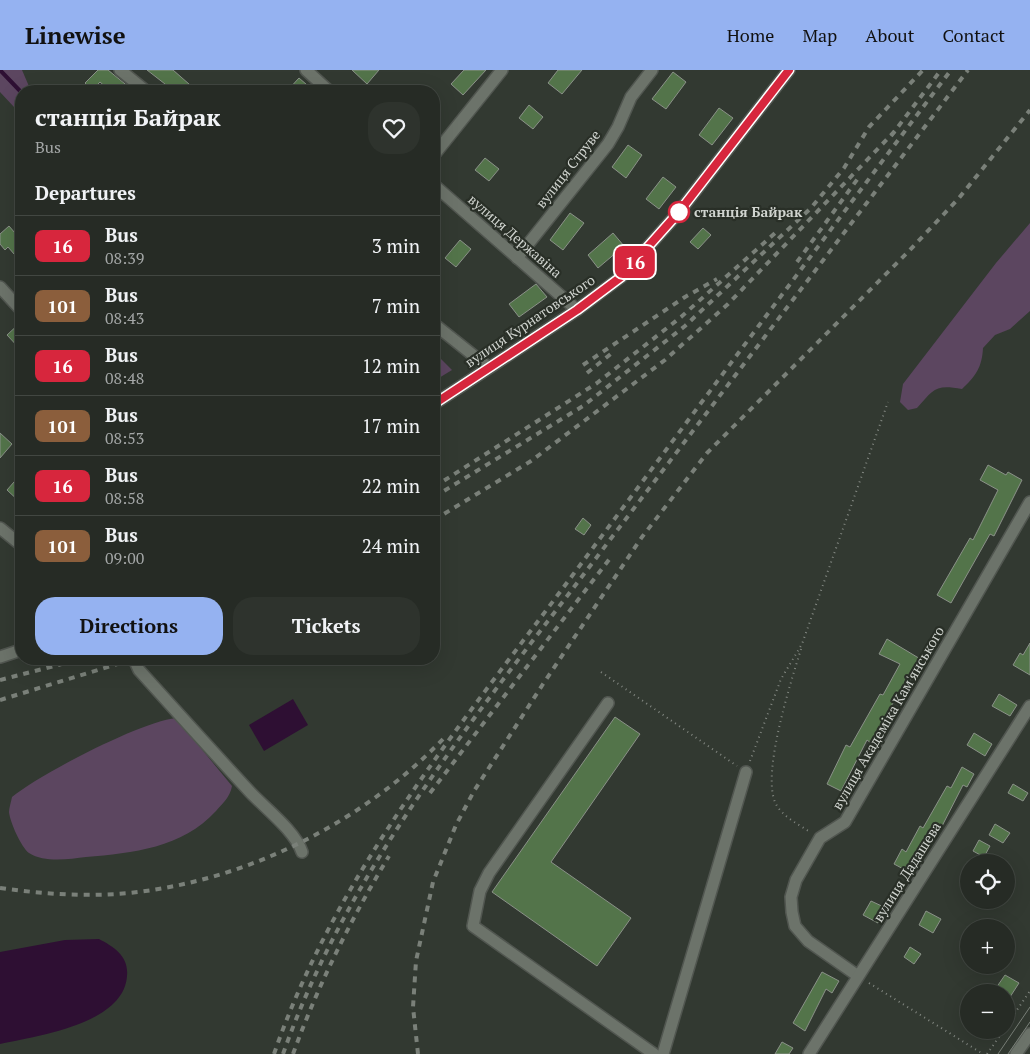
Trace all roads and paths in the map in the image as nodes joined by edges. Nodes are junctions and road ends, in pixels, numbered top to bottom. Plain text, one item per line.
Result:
1 (120, 70) edge
2 (306, 70) edge
3 (502, 70) edge
4 (652, 70) edge
5 (789, 70) edge
6 (139, 85) edge
7 (322, 85) edge
8 (440, 148) edge
9 (440, 190) edge
10 (517, 258) junction
11 (0, 287) edge
12 (15, 303) edge
13 (577, 310) junction
14 (440, 329) edge
15 (488, 367) junction
16 (440, 400) edge
17 (888, 402) dead end
18 (1030, 502) edge
19 (0, 528) edge
20 (15, 540) edge
21 (802, 644) junction
22 (15, 652) edge
23 (0, 657) edge
24 (137, 665) edge
25 (601, 672) dead end
26 (608, 703) dead end
27 (1030, 706) edge
28 (746, 772) junction
29 (820, 838) junction
30 (302, 852) dead end
31 (858, 976) junction
32 (1030, 991) edge
33 (1015, 1013) edge
34 (1030, 1034) edge
35 (998, 1039) edge
36 (654, 1054) edge
37 (662, 1054) edge
38 (810, 1054) edge
39 (983, 1054) edge
40 (987, 1054) edge
41 (1016, 1054) edge

1 - 6 street
2 - 7 street
3 - 8 street
4 - 10 street, вулиця Струве
5 - 13 street, вулиця Курнатовського
9 - 10 street, вулиця Державіна
10 - 13 street, вулиця Державіна
11 - 12 street
13 - 15 street, вулиця Курнатовського
14 - 15 street
15 - 16 street, вулиця Курнатовського
17 - 21 path
18 - 29 street, вулиця Академіка Кам'янського
19 - 20 street
21 - 28 path
21 - 29 path
22 - 23 street
24 - 30 street
25 - 28 path
26 - 36 street
27 - 31 street, вулиця Дадашева
28 - 37 street
29 - 31 street, вулиця Академіка Кам'янського
31 - 38 street, вулиця Дадашева
31 - 39 path
32 - 33 path
34 - 41 street
35 - 40 path

